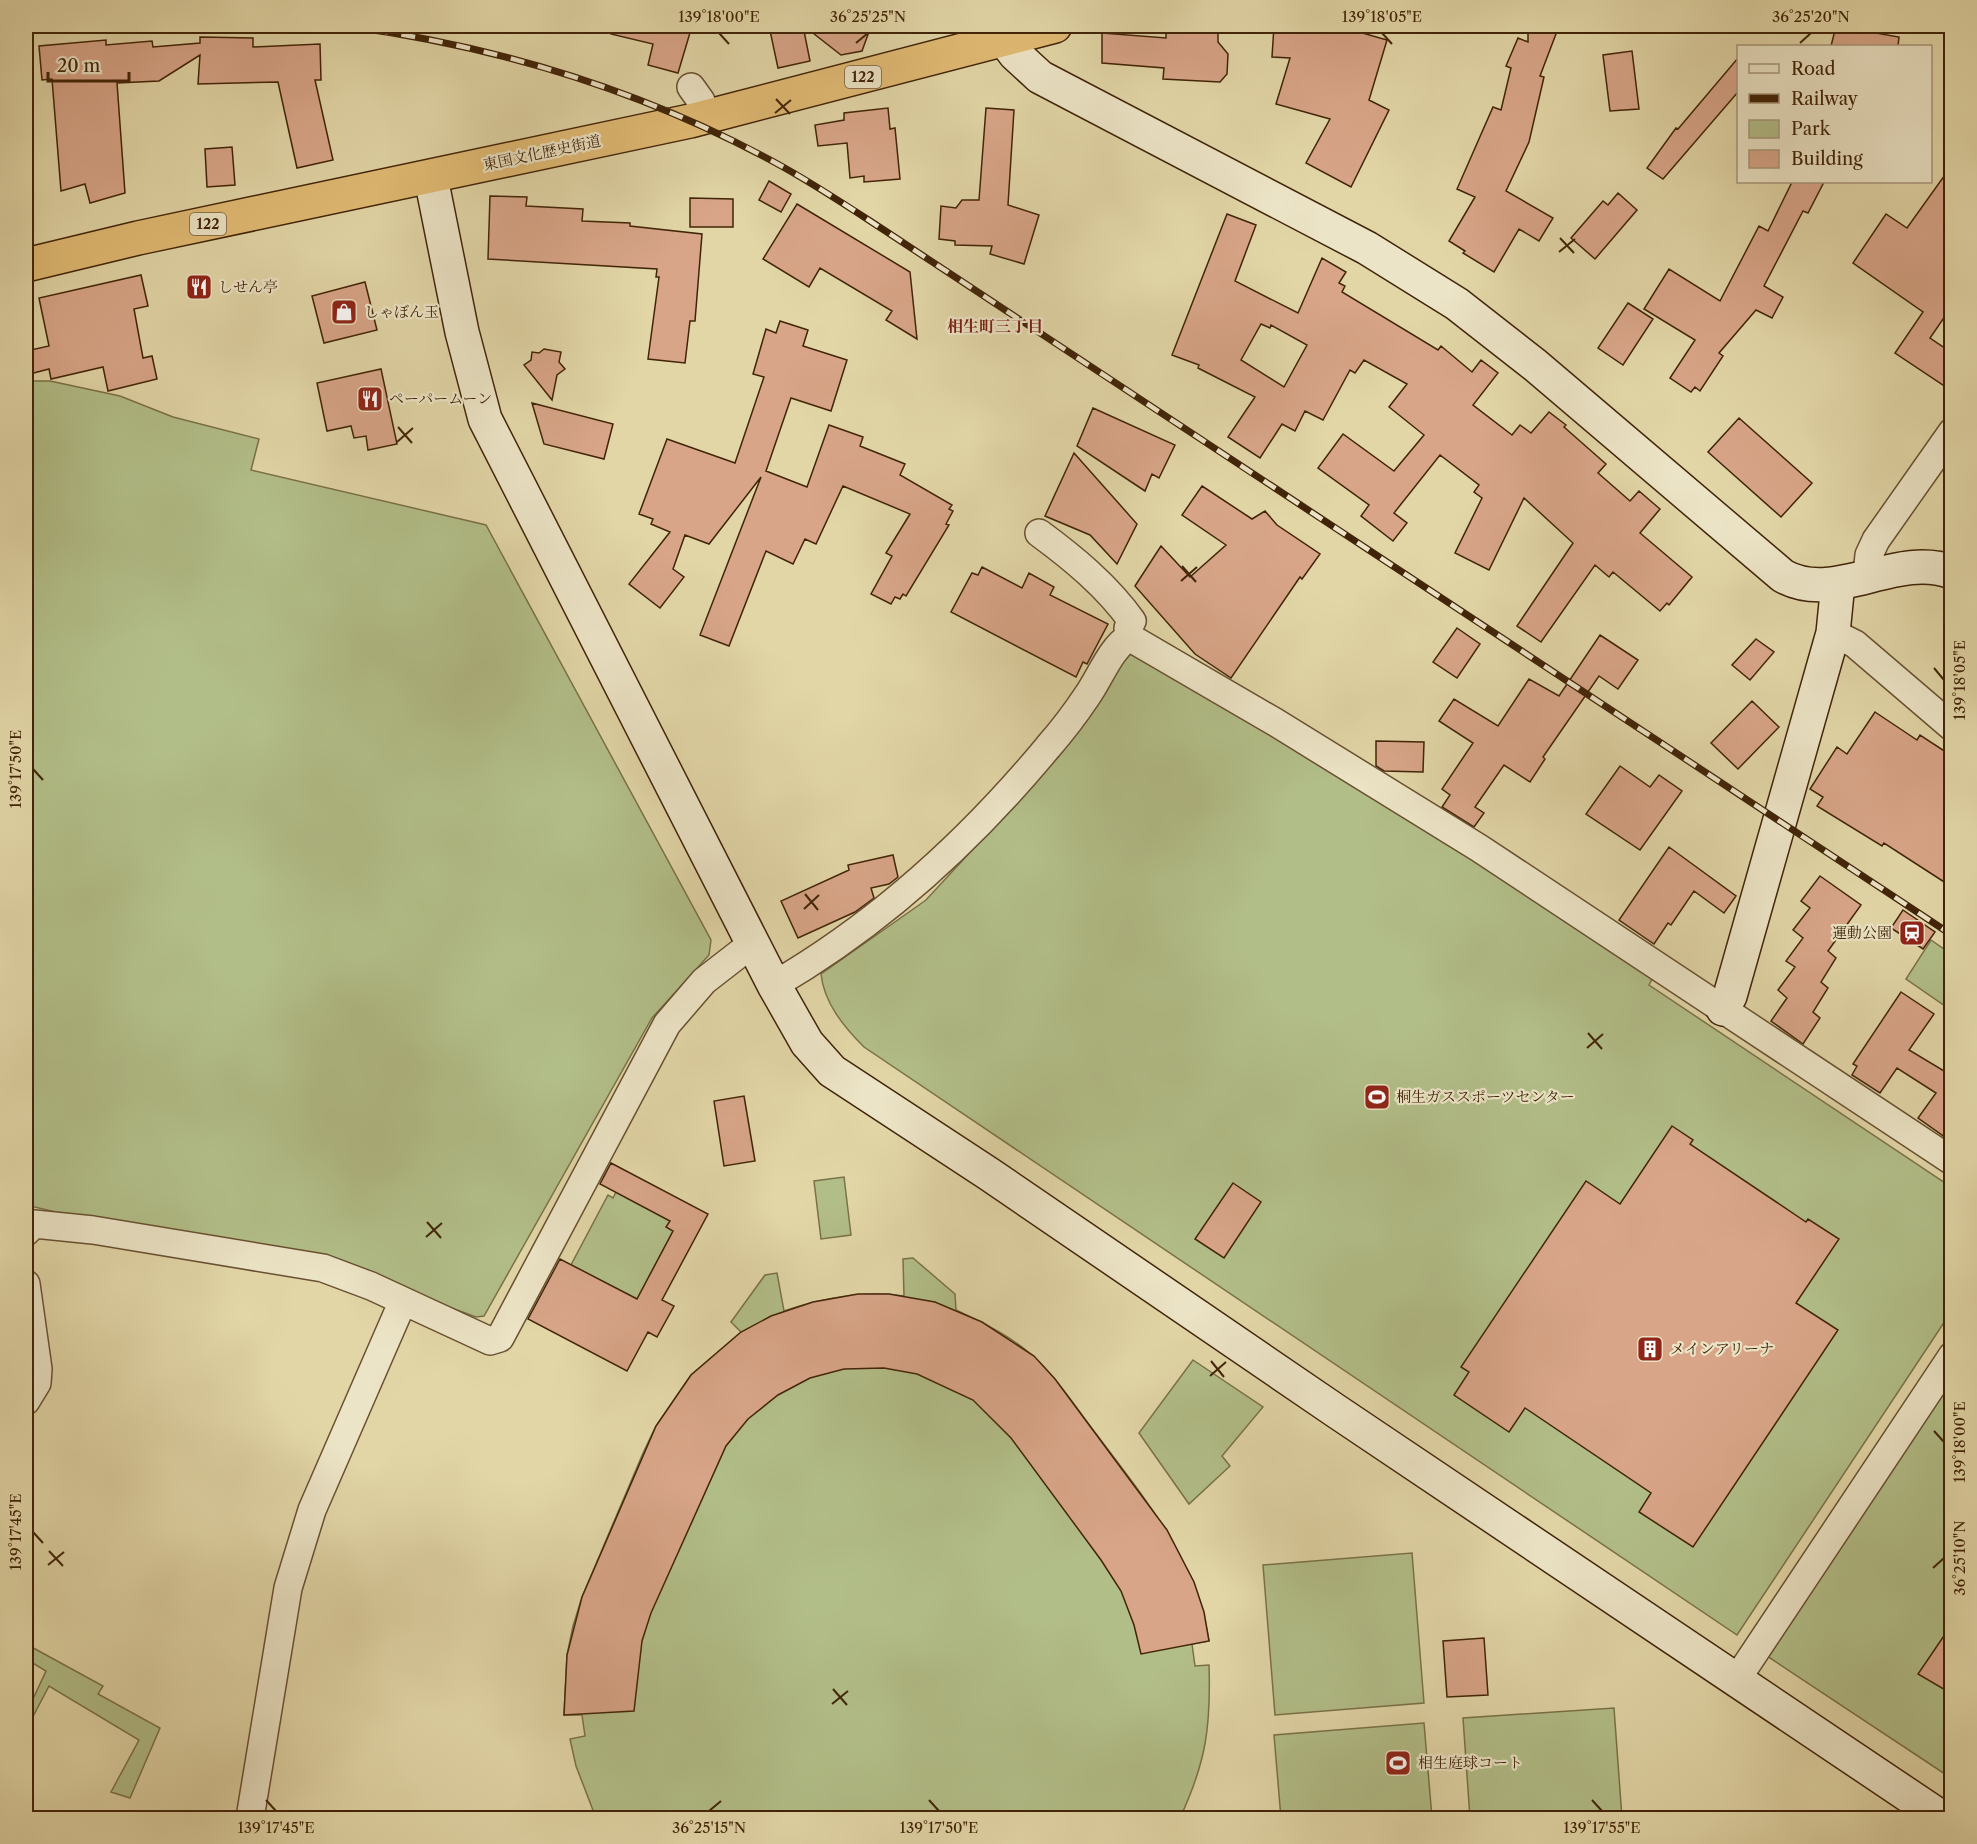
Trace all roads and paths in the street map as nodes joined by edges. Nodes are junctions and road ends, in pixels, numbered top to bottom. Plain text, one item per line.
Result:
1 (1055, 26) edge
2 (999, 33) edge
3 (691, 87) dead end
4 (706, 117) junction
5 (431, 178) junction
6 (26, 265) edge
7 (1952, 432) edge
8 (1039, 533) dead end
9 (1952, 572) edge
10 (1852, 579) junction
11 (1833, 633) junction
12 (1129, 637) junction
13 (1952, 727) edge
14 (753, 943) junction
15 (774, 985) junction
16 (1723, 1009) junction
17 (1952, 1161) edge
18 (26, 1232) edge
19 (26, 1284) edge
20 (403, 1301) junction
21 (1952, 1356) edge
22 (26, 1401) edge
23 (1737, 1679) junction
24 (250, 1818) edge
25 (1942, 1818) edge

1 - 2 highway, 東国文化歴史街道 / 122
2 - 4 highway, 東国文化歴史街道 / 122
2 - 10 street
3 - 4 street
4 - 5 highway, 東国文化歴史街道 / 122
5 - 6 highway, 東国文化歴史街道 / 122
5 - 14 street
7 - 10 street
8 - 12 street
9 - 10 street
10 - 11 street
11 - 13 street
11 - 16 street
12 - 15 street
12 - 16 street
14 - 15 street
14 - 20 street
15 - 23 street
16 - 17 street
18 - 20 street
19 - 22 street
20 - 24 street
21 - 23 street
23 - 25 street

